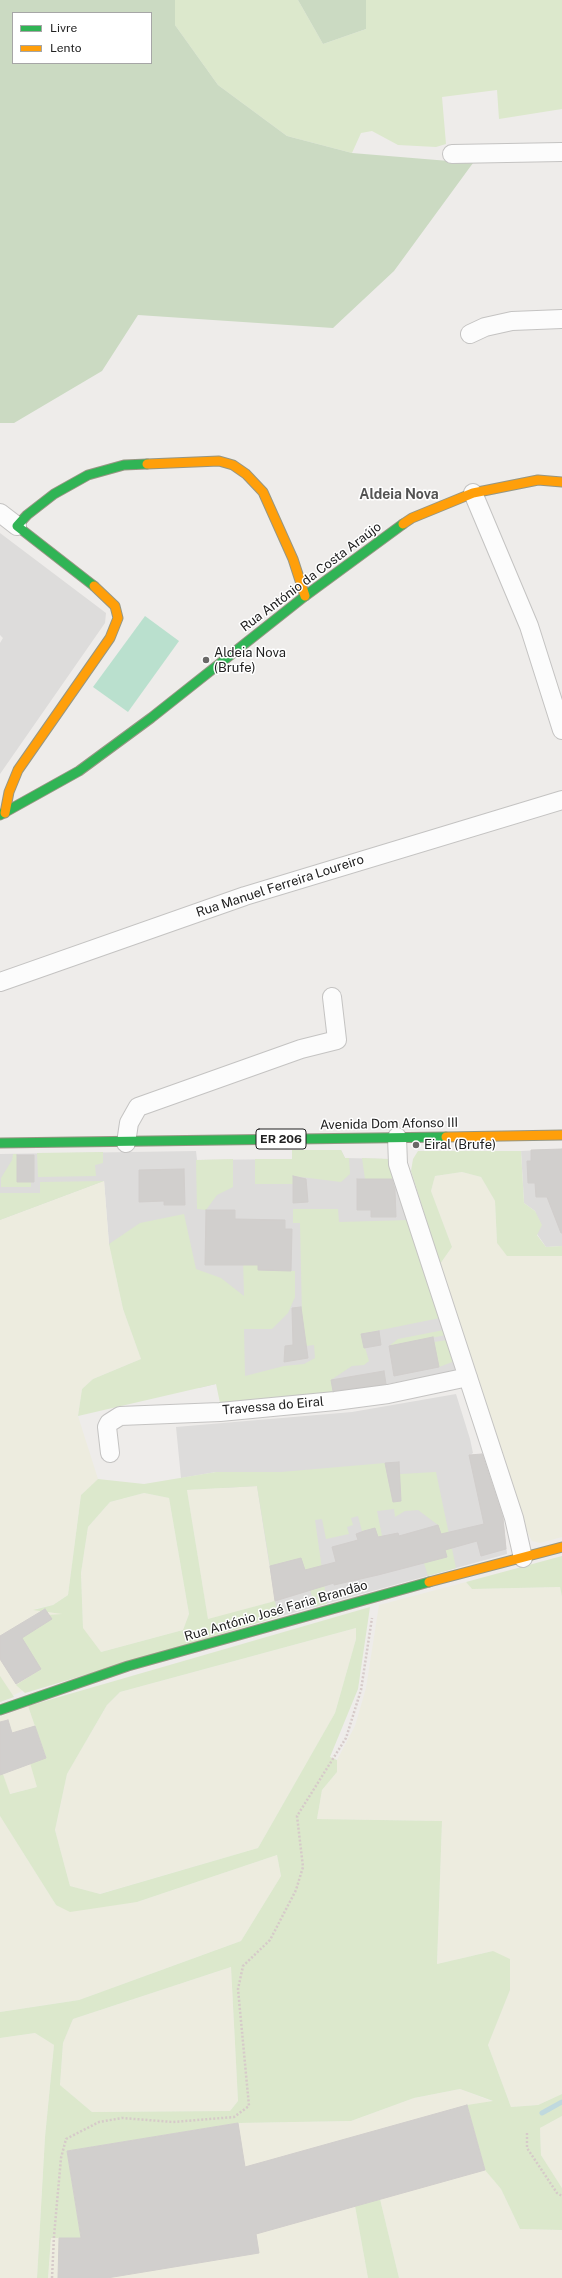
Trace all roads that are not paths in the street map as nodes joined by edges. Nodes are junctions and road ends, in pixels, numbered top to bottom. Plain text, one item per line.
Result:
1 (562, 152) edge
2 (452, 154) dead end
3 (562, 319) edge
4 (470, 334) dead end
5 (562, 482) edge
6 (473, 493) junction
7 (0, 513) edge
8 (17, 526) junction
9 (305, 596) junction
10 (562, 730) edge
11 (562, 800) edge
12 (2, 814) edge
13 (0, 982) edge
14 (332, 997) dead end
15 (562, 1136) edge
16 (397, 1137) junction
17 (126, 1142) junction
18 (0, 1143) edge
19 (468, 1377) junction
20 (110, 1453) dead end
21 (562, 1548) edge
22 (523, 1558) junction
23 (0, 1710) edge

1 - 2 street
3 - 4 street
5 - 6 street, Rua António da Costa Araújo
6 - 9 street, Rua António da Costa Araújo
6 - 10 street
7 - 8 street
8 - 9 street
8 - 12 street
9 - 12 street, Rua António da Costa Araújo
11 - 13 street, Rua Manuel Ferreira Loureiro
14 - 17 street
15 - 16 street, Avenida Dom Afonso III / ER 206
16 - 17 street, Avenida Dom Afonso III / ER 206
16 - 19 street
17 - 18 street, Avenida Dom Afonso III / ER 206
19 - 20 street, Travessa do Eiral
19 - 22 street
21 - 22 street, Rua António José Faria Brandão
22 - 23 street, Rua António José Faria Brandão

